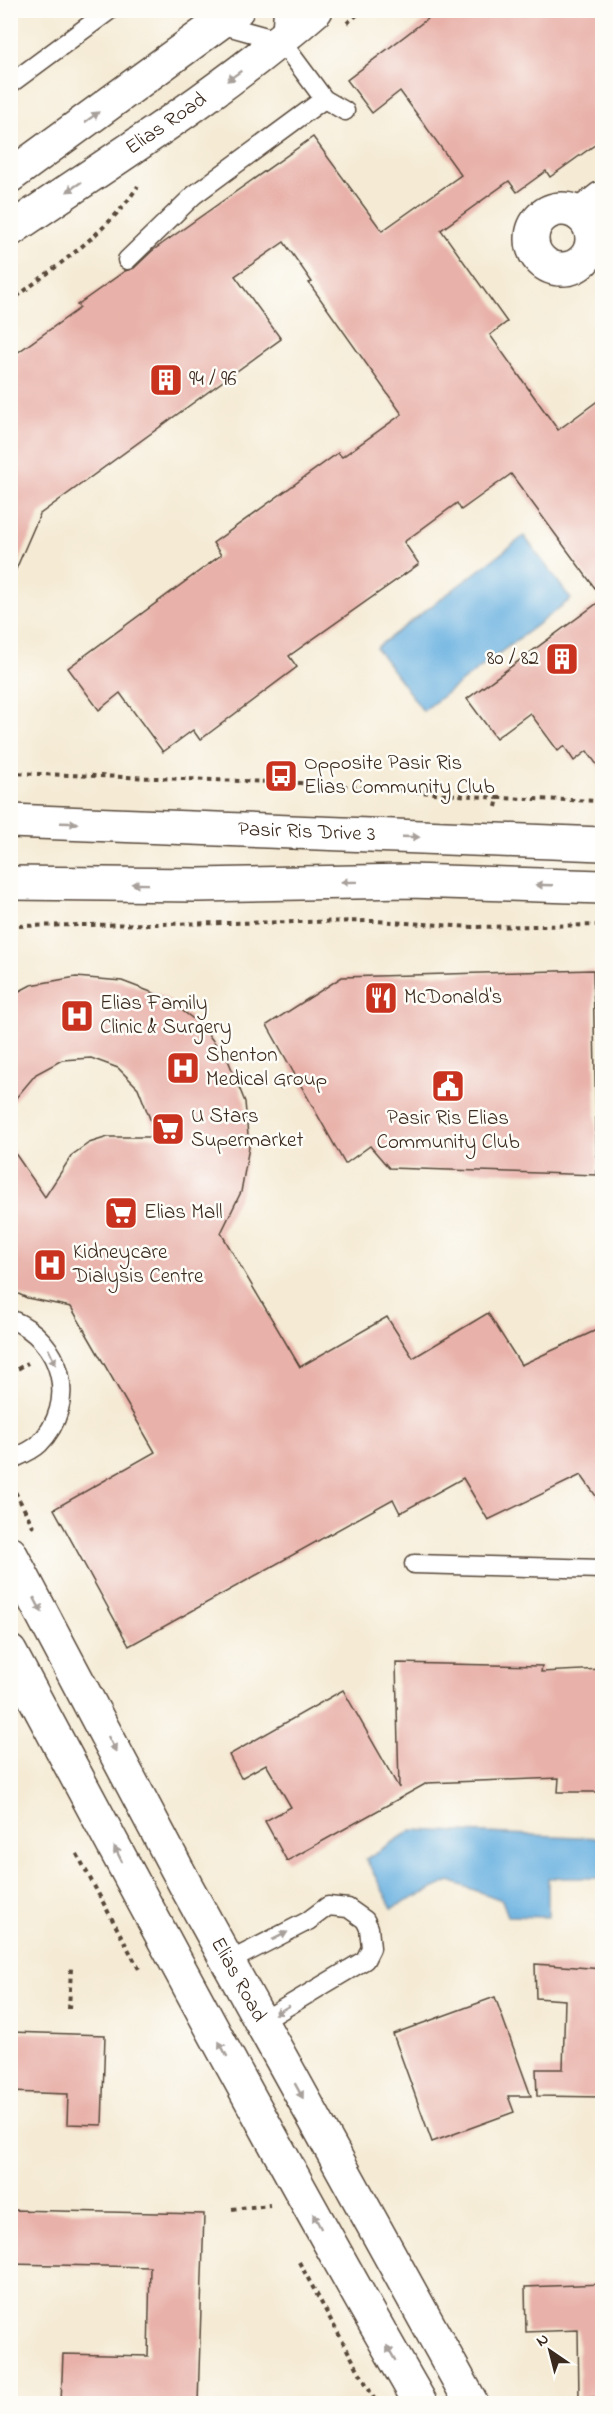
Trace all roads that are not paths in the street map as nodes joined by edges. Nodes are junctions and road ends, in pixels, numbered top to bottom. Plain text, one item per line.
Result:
1 (110, 10) edge
2 (316, 10) edge
3 (229, 17) edge
4 (282, 26) edge
5 (10, 84) edge
6 (324, 99) junction
7 (345, 111) dead end
8 (10, 176) edge
9 (10, 230) edge
10 (127, 260) dead end
11 (10, 821) edge
12 (603, 844) edge
13 (10, 883) edge
14 (603, 887) edge
15 (10, 1319) edge
16 (10, 1460) edge
17 (10, 1553) edge
18 (414, 1564) dead end
19 (603, 1569) edge
20 (10, 1652) edge
21 (228, 1962) junction
22 (261, 2022) junction
23 (421, 2403) edge
24 (472, 2403) edge

1 - 5 lane
2 - 4 main road, Elias Road
3 - 4 lane
8 -> 3 main road
4 - 6 lane
4 -> 9 main road, Elias Road
6 - 7 lane
6 - 10 lane
11 -> 12 main road, Pasir Ris Drive 3
14 -> 13 main road
15 -> 16 lane
17 -> 21 main road, Elias Road
18 - 19 lane
23 -> 20 main road
21 - 22 main road, Elias Road
21 -> 22 lane
22 -> 24 main road, Elias Road

